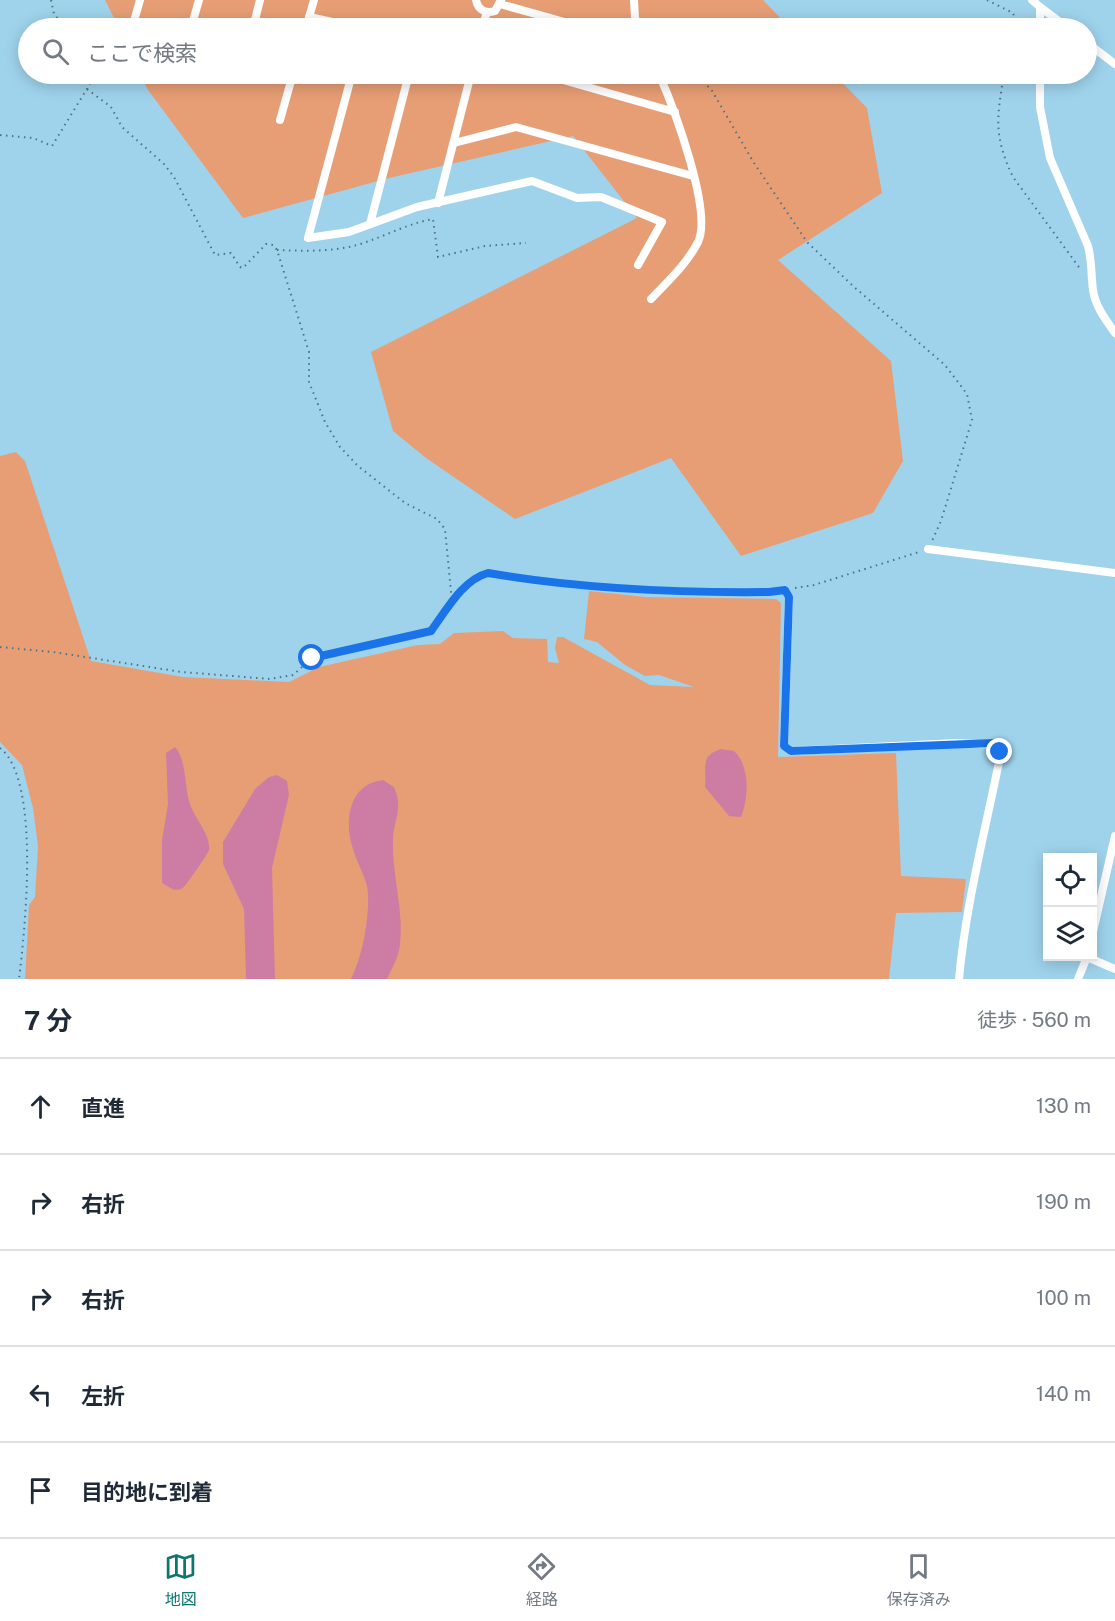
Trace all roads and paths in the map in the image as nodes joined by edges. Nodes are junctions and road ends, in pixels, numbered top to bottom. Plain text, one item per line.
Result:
1 (51, 0) edge
2 (140, 0) edge
3 (199, 0) edge
4 (260, 0) edge
5 (314, 0) edge
6 (476, 0) edge
7 (633, 0) edge
8 (987, 0) edge
9 (1032, 0) edge
10 (501, 2) edge
11 (1040, 7) junction
12 (487, 12) junction
13 (309, 17) joint
14 (57, 18) edge
15 (135, 18) edge
16 (194, 18) edge
17 (256, 18) edge
18 (314, 18) edge
19 (485, 18) edge
20 (553, 18) edge
21 (635, 18) edge
22 (1015, 18) edge
23 (1040, 18) edge
24 (1055, 18) edge
25 (1097, 50) edge
26 (1115, 64) edge
27 (90, 84) edge
28 (290, 84) edge
29 (349, 84) edge
30 (406, 84) edge
31 (469, 84) edge
32 (577, 84) edge
33 (663, 84) edge
34 (705, 84) edge
35 (1003, 84) edge
36 (1040, 84) edge
37 (87, 89) junction
38 (675, 112) junction
39 (280, 120) dead end
40 (0, 135) edge
41 (454, 143) junction
42 (693, 176) junction
43 (438, 203) junction
44 (433, 219) dead end
45 (369, 224) junction
46 (526, 243) dead end
47 (638, 265) dead end
48 (1083, 272) dead end
49 (651, 299) dead end
50 (1115, 333) edge
51 (928, 549) junction
52 (1115, 573) edge
53 (785, 590) junction
54 (452, 603) junction
55 (0, 647) edge
56 (0, 748) edge
57 (1115, 836) edge
58 (1097, 914) edge
59 (1085, 961) edge
60 (1096, 961) edge
61 (1115, 969) edge
62 (19, 979) edge
63 (959, 979) edge
64 (1078, 979) edge

1 - 14 path
2 - 15 street
3 - 16 street
4 - 17 street
5 - 13 street
6 - 12 street
7 - 21 street
8 - 22 path
9 - 11 street
10 - 12 street
10 - 20 street
11 - 23 street
11 - 24 street
12 - 19 street
13 - 18 street
25 - 26 street
27 - 37 path
28 - 39 street
29 - 45 street
30 - 45 street
31 - 41 street
32 - 38 street
33 - 38 street
34 - 51 path
35 - 48 path
36 - 50 street
37 - 40 path
37 - 54 path
38 - 42 street
41 - 42 street
41 - 43 street
42 - 49 street
43 - 45 street
43 - 47 street
44 - 46 path
51 - 52 street
51 - 53 path
53 - 54 path
53 - 63 street
54 - 55 path
56 - 62 path
57 - 58 street
59 - 64 street
60 - 61 street

